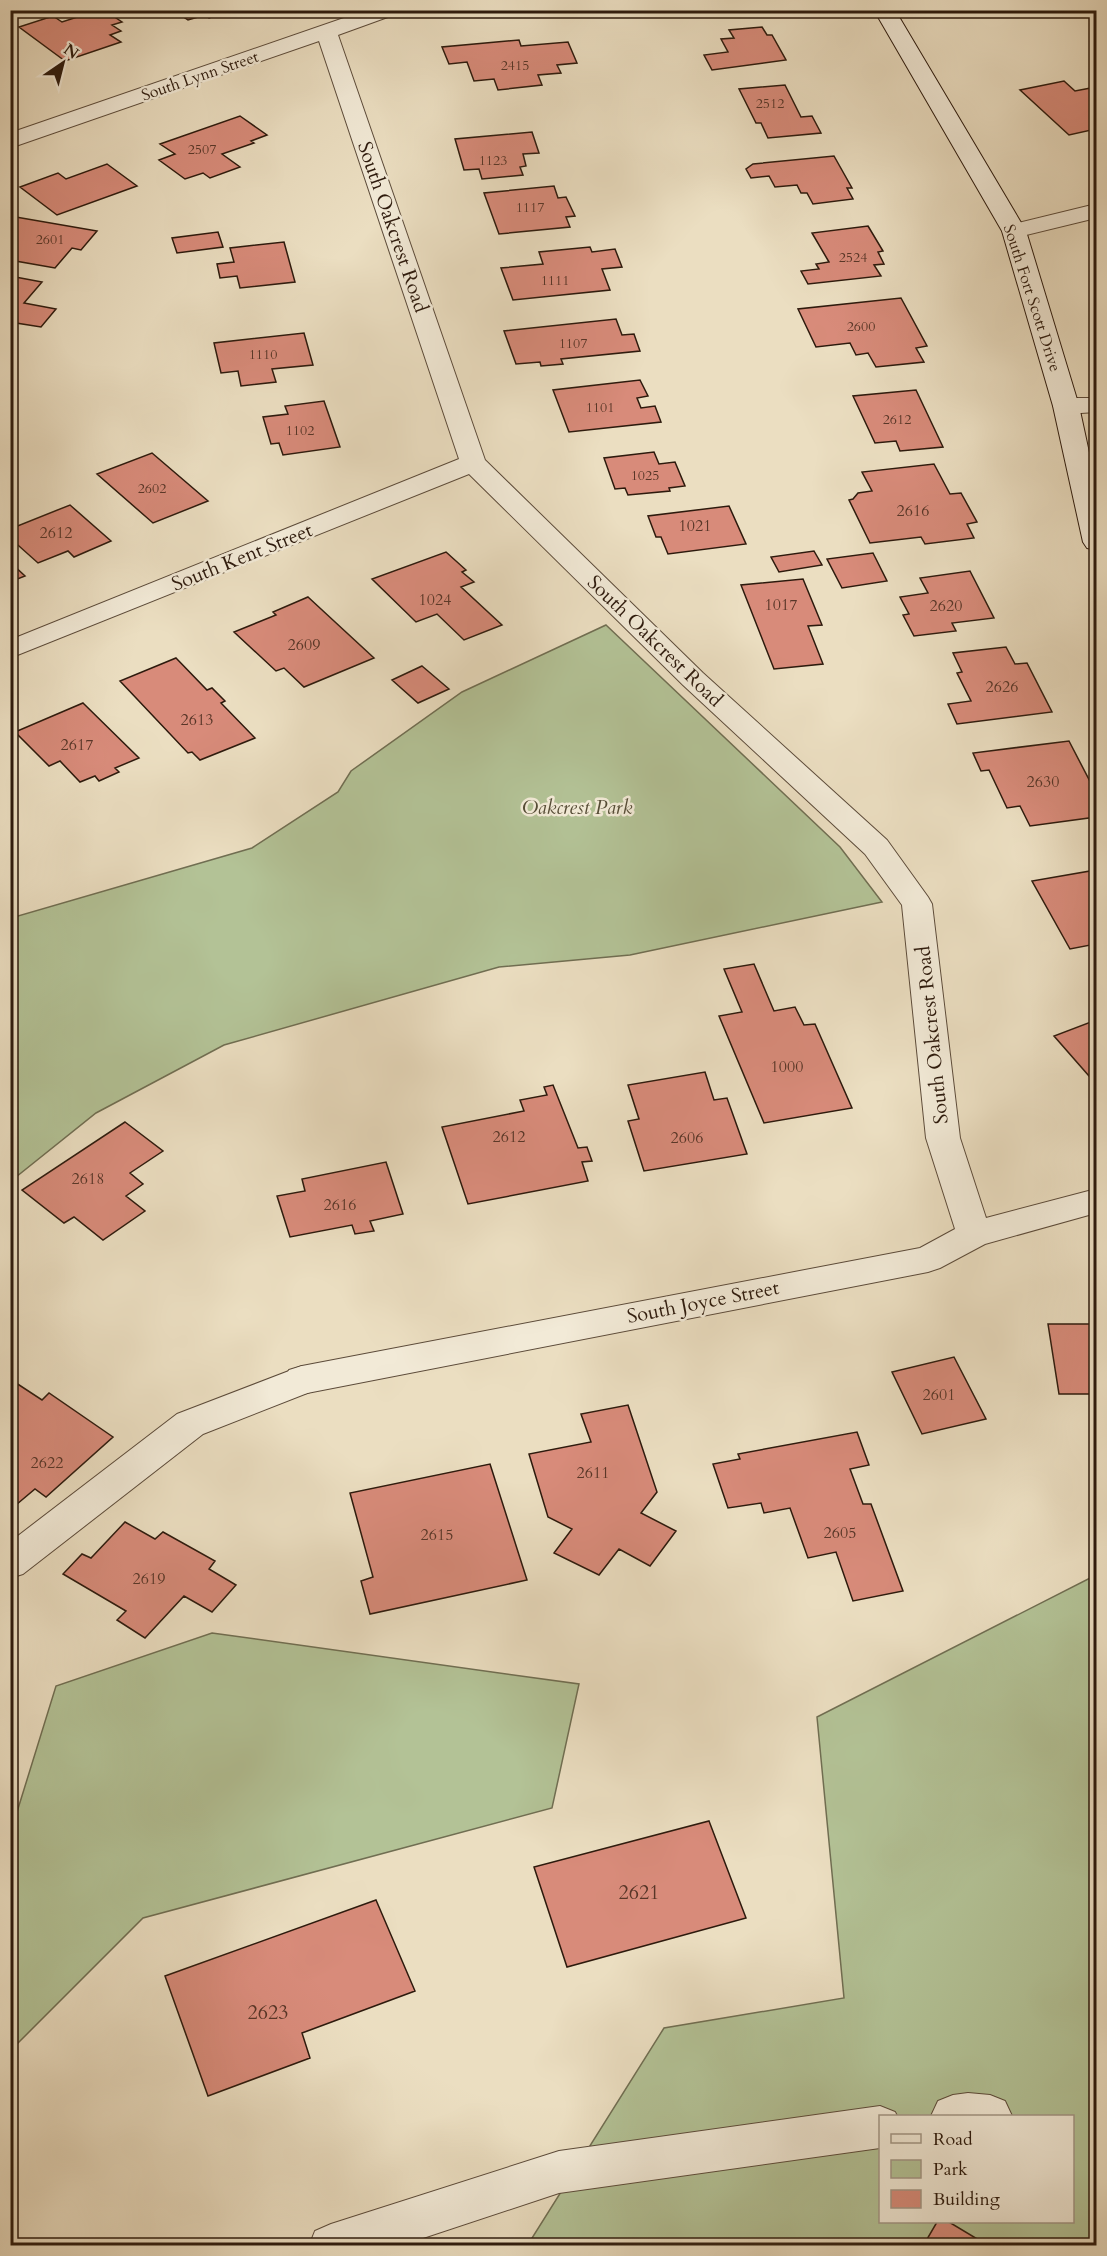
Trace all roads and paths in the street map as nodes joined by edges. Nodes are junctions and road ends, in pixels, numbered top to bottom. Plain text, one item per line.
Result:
1 (388, 10) edge
2 (884, 10) edge
3 (327, 33) junction
4 (10, 141) edge
5 (1096, 211) edge
6 (1014, 231) junction
7 (1096, 405) edge
8 (1066, 406) junction
9 (473, 463) junction
10 (1096, 542) edge
11 (10, 650) edge
12 (1096, 1201) edge
13 (974, 1234) junction
14 (10, 1563) edge
15 (960, 2115) edge
16 (979, 2115) edge
17 (879, 2127) edge
18 (331, 2246) edge

1 - 3 street, South Lynn Street
2 - 6 street, South Fort Scott Drive
3 - 4 street, South Lynn Street
3 - 9 street, South Oakcrest Road
5 - 6 street
6 - 8 street, South Fort Scott Drive
7 - 8 street
8 - 10 street, South Fort Scott Drive
9 - 11 street, South Kent Street
9 - 13 street, South Oakcrest Road
12 - 13 street, South Joyce Street
13 - 14 street, South Joyce Street
15 - 16 street
17 - 18 street

